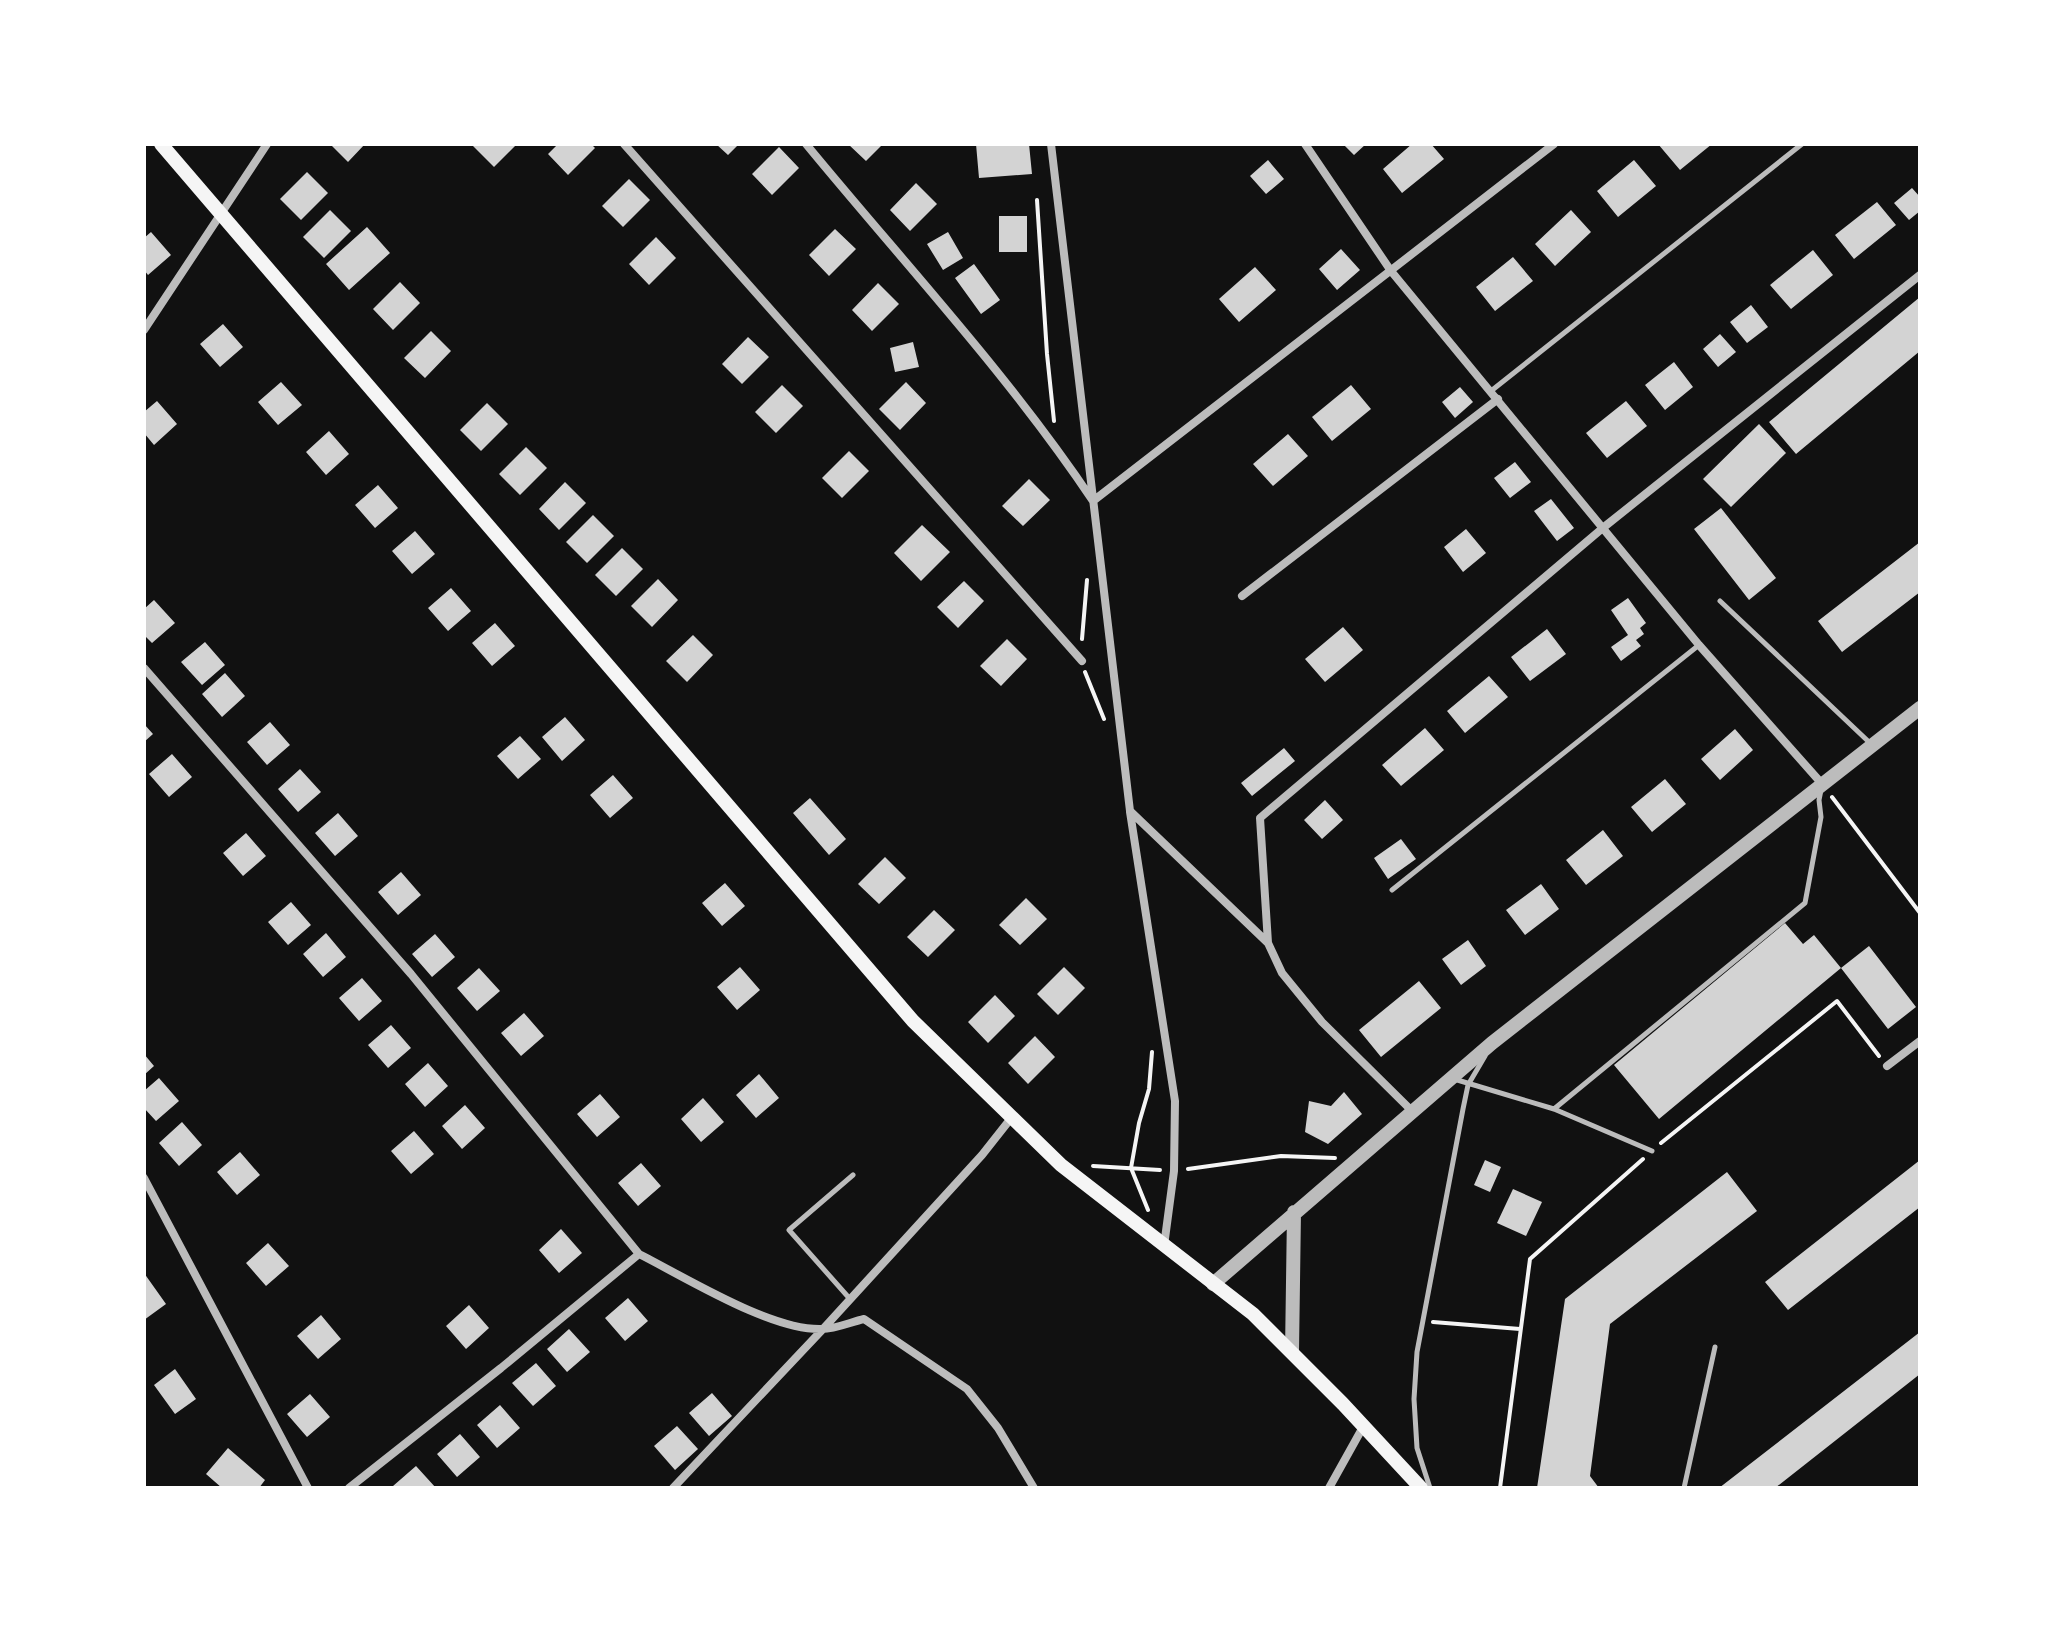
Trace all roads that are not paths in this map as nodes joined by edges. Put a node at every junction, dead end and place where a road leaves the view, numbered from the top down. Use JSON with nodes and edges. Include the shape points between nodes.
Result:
{"nodes":[{"id":1,"x":161,"y":144,"type":"edge"},
{"id":2,"x":267,"y":144,"type":"edge"},
{"id":3,"x":624,"y":144,"type":"edge"},
{"id":4,"x":806,"y":144,"type":"edge"},
{"id":5,"x":1051,"y":144,"type":"edge"},
{"id":6,"x":1305,"y":144,"type":"edge"},
{"id":7,"x":1554,"y":144,"type":"edge"},
{"id":8,"x":1802,"y":144,"type":"edge"},
{"id":9,"x":220,"y":216,"type":"junction"},
{"id":10,"x":1391,"y":271,"type":"junction"},
{"id":11,"x":1920,"y":275,"type":"edge"},
{"id":12,"x":144,"y":330,"type":"edge"},
{"id":13,"x":1495,"y":395,"type":"junction"},
{"id":14,"x":1093,"y":501,"type":"junction"},
{"id":15,"x":1604,"y":527,"type":"junction"},
{"id":16,"x":1242,"y":596,"type":"dead end"},
{"id":17,"x":1720,"y":601,"type":"dead end"},
{"id":18,"x":1699,"y":645,"type":"junction"},
{"id":19,"x":1082,"y":661,"type":"road end"},
{"id":20,"x":144,"y":668,"type":"edge"},
{"id":21,"x":1920,"y":708,"type":"edge"},
{"id":22,"x":1873,"y":747,"type":"junction"},
{"id":23,"x":1823,"y":785,"type":"junction"},
{"id":24,"x":1130,"y":811,"type":"junction"},
{"id":25,"x":1392,"y":890,"type":"dead end"},
{"id":26,"x":1268,"y":943,"type":"junction"},
{"id":27,"x":1920,"y":1041,"type":"edge"},
{"id":28,"x":1492,"y":1043,"type":"junction"},
{"id":29,"x":1887,"y":1066,"type":"road end"},
{"id":30,"x":1452,"y":1079,"type":"junction"},
{"id":31,"x":1468,"y":1085,"type":"junction"},
{"id":32,"x":1554,"y":1109,"type":"junction"},
{"id":33,"x":1412,"y":1111,"type":"junction"},
{"id":34,"x":1012,"y":1117,"type":"junction"},
{"id":35,"x":1652,"y":1151,"type":"road end"},
{"id":36,"x":853,"y":1175,"type":"dead end"},
{"id":37,"x":144,"y":1178,"type":"edge"},
{"id":38,"x":1294,"y":1212,"type":"junction"},
{"id":39,"x":1164,"y":1247,"type":"junction"},
{"id":40,"x":639,"y":1254,"type":"junction"},
{"id":41,"x":1213,"y":1284,"type":"junction"},
{"id":42,"x":850,"y":1299,"type":"junction"},
{"id":43,"x":823,"y":1329,"type":"junction"},
{"id":44,"x":1715,"y":1347,"type":"dead end"},
{"id":45,"x":1292,"y":1352,"type":"junction"},
{"id":46,"x":1363,"y":1427,"type":"junction"},
{"id":47,"x":308,"y":1488,"type":"edge"},
{"id":48,"x":349,"y":1488,"type":"edge"},
{"id":49,"x":673,"y":1488,"type":"edge"},
{"id":50,"x":1034,"y":1488,"type":"edge"},
{"id":51,"x":1329,"y":1488,"type":"edge"},
{"id":52,"x":1421,"y":1488,"type":"edge"},
{"id":53,"x":1430,"y":1488,"type":"edge"},
{"id":54,"x":1684,"y":1488,"type":"edge"}],
"edges":[{"from":1,"to":9,"type":"main road"},
{"from":2,"to":9,"type":"street"},
{"from":3,"to":19,"type":"street"},
{"from":4,"to":14,"type":"street","via":[[950,313]]},
{"from":5,"to":14,"type":"street"},
{"from":6,"to":10,"type":"street"},
{"from":7,"to":10,"type":"street"},
{"from":8,"to":13,"type":"lane"},
{"from":9,"to":12,"type":"street"},
{"from":9,"to":34,"type":"main road","via":[[913,1021]]},
{"from":10,"to":13,"type":"street"},
{"from":10,"to":14,"type":"street"},
{"from":11,"to":15,"type":"street"},
{"from":13,"to":15,"type":"street"},
{"from":13,"to":16,"type":"street"},
{"from":14,"to":24,"type":"street"},
{"from":15,"to":18,"type":"street"},
{"from":15,"to":26,"type":"street","via":[[1260,818]]},
{"from":17,"to":22,"type":"lane"},
{"from":18,"to":23,"type":"street"},
{"from":18,"to":25,"type":"lane"},
{"from":20,"to":40,"type":"street","via":[[411,974]]},
{"from":21,"to":22,"type":"street"},
{"from":22,"to":23,"type":"street"},
{"from":23,"to":28,"type":"street"},
{"from":23,"to":32,"type":"lane","via":[[1805,903]]},
{"from":24,"to":26,"type":"street"},
{"from":24,"to":39,"type":"street","via":[[1175,1101],[1174,1171]]},
{"from":26,"to":33,"type":"street","via":[[1282,973],[1322,1022]]},
{"from":27,"to":29,"type":"street"},
{"from":28,"to":30,"type":"street"},
{"from":28,"to":31,"type":"lane"},
{"from":30,"to":31,"type":"lane"},
{"from":30,"to":33,"type":"street"},
{"from":31,"to":32,"type":"lane"},
{"from":31,"to":53,"type":"lane","via":[[1423,1321],[1414,1399],[1417,1448]]},
{"from":32,"to":35,"type":"lane"},
{"from":33,"to":38,"type":"street"},
{"from":34,"to":39,"type":"main road","via":[[1061,1165]]},
{"from":34,"to":42,"type":"street"},
{"from":36,"to":42,"type":"lane","via":[[789,1230]]},
{"from":37,"to":47,"type":"street"},
{"from":38,"to":41,"type":"street"},
{"from":38,"to":45,"type":"street"},
{"from":39,"to":41,"type":"main road"},
{"from":40,"to":43,"type":"street","via":[[762,1317]]},
{"from":40,"to":48,"type":"street"},
{"from":41,"to":45,"type":"main road"},
{"from":42,"to":43,"type":"street"},
{"from":43,"to":49,"type":"street"},
{"from":43,"to":50,"type":"street","via":[[864,1319],[967,1389]]},
{"from":44,"to":54,"type":"lane"},
{"from":45,"to":46,"type":"main road"},
{"from":46,"to":51,"type":"street"},
{"from":46,"to":52,"type":"main road"}]}
